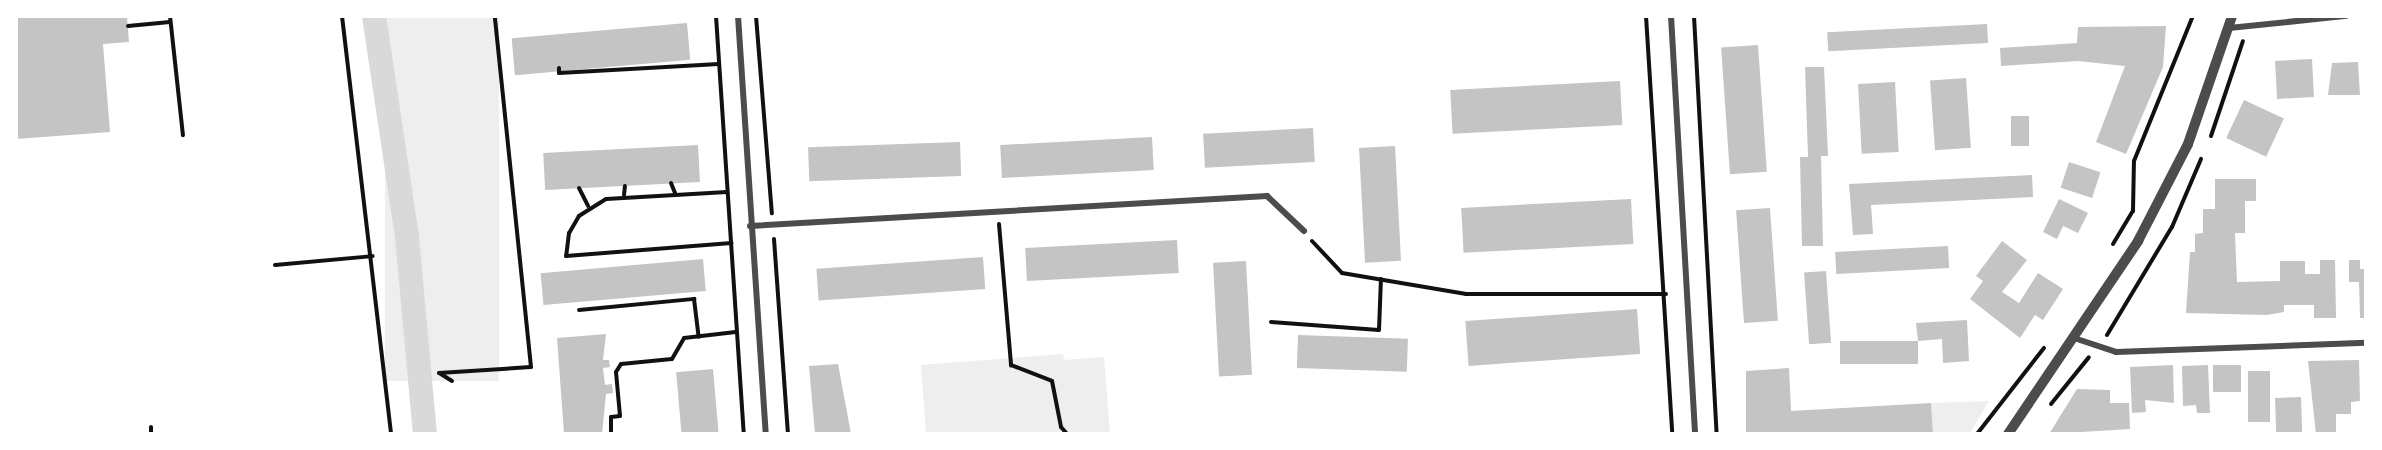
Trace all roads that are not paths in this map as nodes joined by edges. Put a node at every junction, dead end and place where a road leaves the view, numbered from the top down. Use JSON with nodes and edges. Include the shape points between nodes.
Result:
{"nodes":[{"id":1,"x":738,"y":16,"type":"edge"},
{"id":2,"x":1671,"y":16,"type":"edge"},
{"id":3,"x":2232,"y":16,"type":"edge"},
{"id":4,"x":2346,"y":16,"type":"edge"},
{"id":5,"x":2229,"y":28,"type":"junction"},
{"id":6,"x":750,"y":226,"type":"junction"},
{"id":7,"x":1304,"y":231,"type":"road end"},
{"id":8,"x":2077,"y":339,"type":"junction"},
{"id":9,"x":2366,"y":344,"type":"edge"},
{"id":10,"x":766,"y":434,"type":"edge"},
{"id":11,"x":1695,"y":434,"type":"edge"},
{"id":12,"x":2008,"y":434,"type":"edge"}],
"edges":[{"from":1,"to":6,"type":"street"},
{"from":2,"to":11,"type":"street"},
{"from":3,"to":5,"type":"street"},
{"from":4,"to":5,"type":"street","via":[[2246,30]]},
{"from":5,"to":8,"type":"street","via":[[2188,144],[2138,241]]},
{"from":6,"to":7,"type":"street","via":[[1268,196]]},
{"from":6,"to":10,"type":"street"},
{"from":8,"to":9,"type":"street","via":[[2116,352]]},
{"from":8,"to":12,"type":"street"}]}
